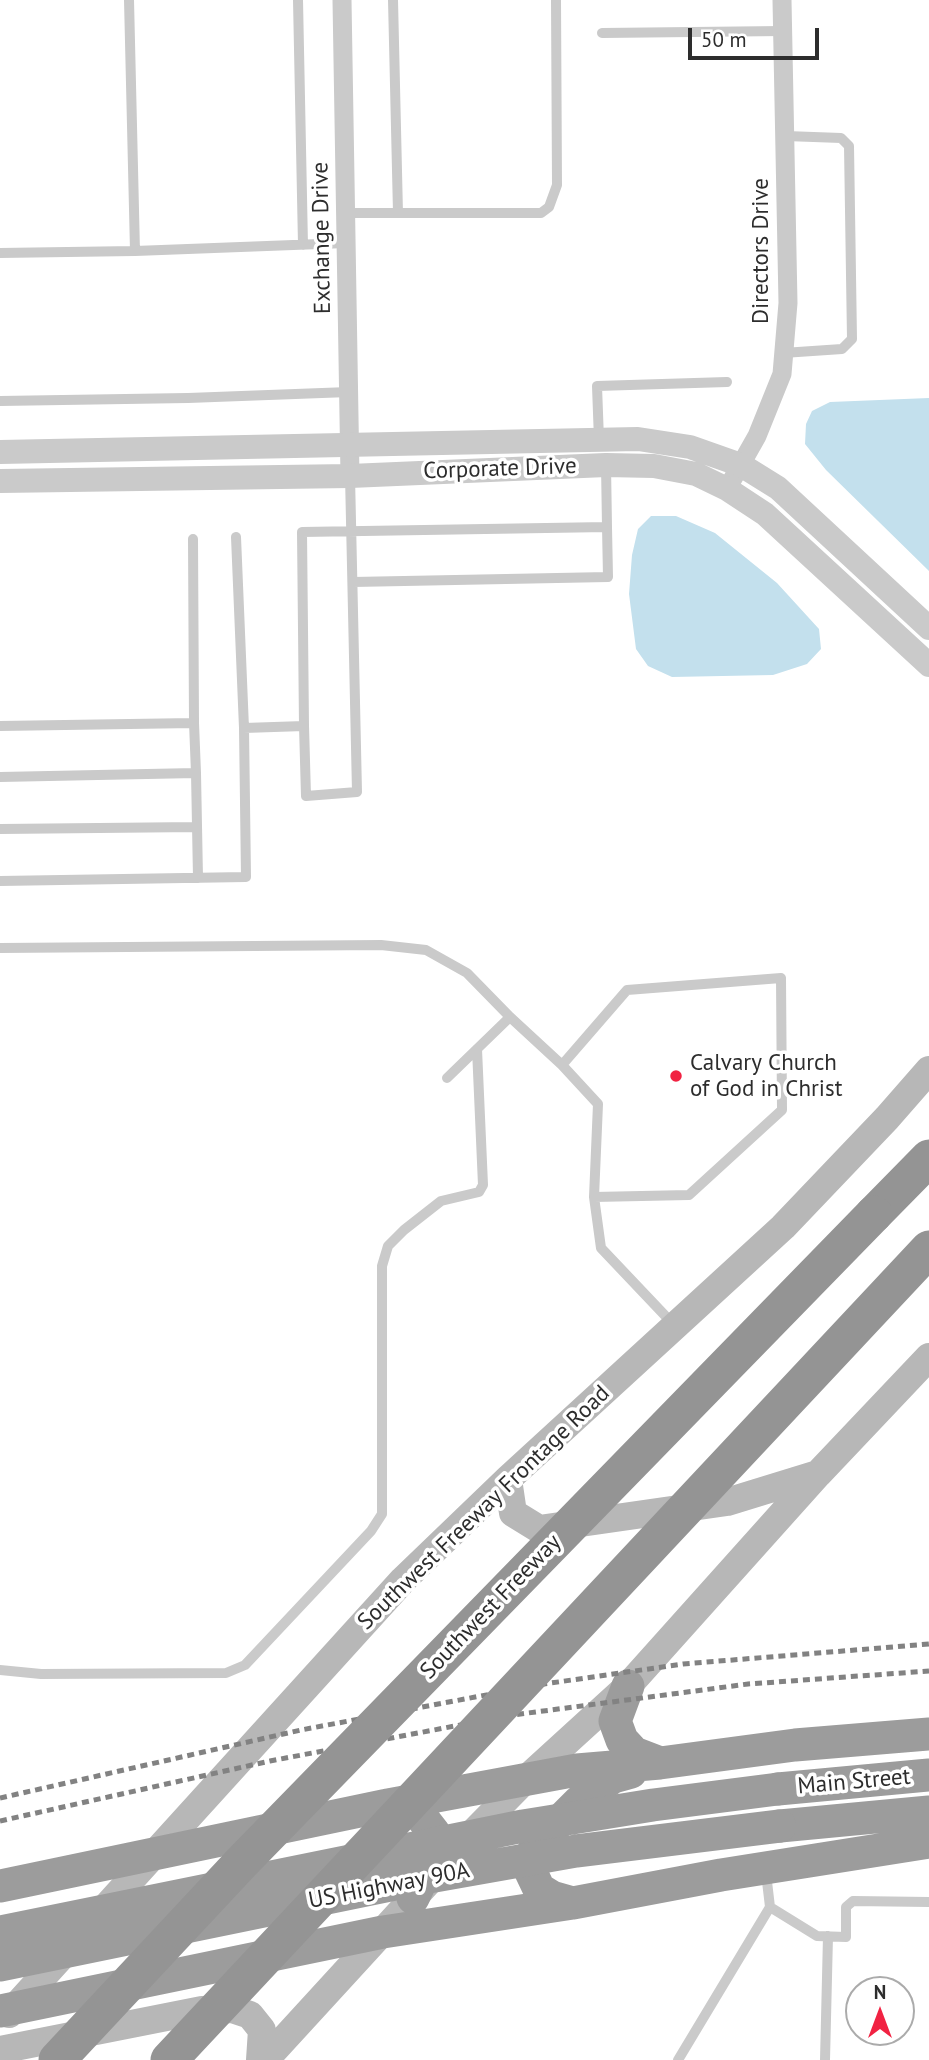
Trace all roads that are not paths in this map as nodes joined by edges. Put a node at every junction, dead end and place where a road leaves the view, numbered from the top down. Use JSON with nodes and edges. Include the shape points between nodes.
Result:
{"nodes":[{"id":1,"x":129,"y":0,"type":"edge"},
{"id":2,"x":298,"y":0,"type":"edge"},
{"id":3,"x":342,"y":0,"type":"edge"},
{"id":4,"x":393,"y":0,"type":"edge"},
{"id":5,"x":556,"y":0,"type":"edge"},
{"id":6,"x":782,"y":0,"type":"edge"},
{"id":7,"x":783,"y":31,"type":"junction"},
{"id":8,"x":603,"y":33,"type":"dead end"},
{"id":9,"x":786,"y":136,"type":"junction"},
{"id":10,"x":346,"y":213,"type":"junction"},
{"id":11,"x":398,"y":213,"type":"junction"},
{"id":12,"x":346,"y":243,"type":"junction"},
{"id":13,"x":303,"y":245,"type":"junction"},
{"id":14,"x":135,"y":251,"type":"junction"},
{"id":15,"x":0,"y":253,"type":"edge"},
{"id":16,"x":783,"y":353,"type":"junction"},
{"id":17,"x":727,"y":382,"type":"dead end"},
{"id":18,"x":349,"y":392,"type":"junction"},
{"id":19,"x":0,"y":401,"type":"edge"},
{"id":20,"x":599,"y":440,"type":"junction"},
{"id":21,"x":350,"y":447,"type":"junction"},
{"id":22,"x":0,"y":452,"type":"edge"},
{"id":23,"x":741,"y":464,"type":"junction"},
{"id":24,"x":606,"y":465,"type":"junction"},
{"id":25,"x":350,"y":475,"type":"junction"},
{"id":26,"x":0,"y":481,"type":"edge"},
{"id":27,"x":727,"y":489,"type":"junction"},
{"id":28,"x":607,"y":527,"type":"junction"},
{"id":29,"x":351,"y":532,"type":"junction"},
{"id":30,"x":236,"y":537,"type":"dead end"},
{"id":31,"x":193,"y":539,"type":"dead end"},
{"id":32,"x":353,"y":582,"type":"junction"},
{"id":33,"x":929,"y":628,"type":"edge"},
{"id":34,"x":929,"y":665,"type":"edge"},
{"id":35,"x":194,"y":723,"type":"junction"},
{"id":36,"x":0,"y":726,"type":"edge"},
{"id":37,"x":304,"y":726,"type":"junction"},
{"id":38,"x":244,"y":728,"type":"junction"},
{"id":39,"x":196,"y":773,"type":"junction"},
{"id":40,"x":0,"y":777,"type":"edge"},
{"id":41,"x":197,"y":827,"type":"junction"},
{"id":42,"x":0,"y":829,"type":"edge"},
{"id":43,"x":198,"y":878,"type":"junction"},
{"id":44,"x":0,"y":881,"type":"edge"},
{"id":45,"x":0,"y":948,"type":"edge"},
{"id":46,"x":510,"y":1017,"type":"junction"},
{"id":47,"x":477,"y":1049,"type":"junction"},
{"id":48,"x":562,"y":1065,"type":"junction"},
{"id":49,"x":929,"y":1070,"type":"edge"},
{"id":50,"x":447,"y":1078,"type":"dead end"},
{"id":51,"x":929,"y":1158,"type":"edge"},
{"id":52,"x":594,"y":1197,"type":"junction"},
{"id":53,"x":929,"y":1249,"type":"edge"},
{"id":54,"x":675,"y":1327,"type":"junction"},
{"id":55,"x":929,"y":1357,"type":"edge"},
{"id":56,"x":818,"y":1474,"type":"junction"},
{"id":57,"x":508,"y":1479,"type":"junction"},
{"id":58,"x":0,"y":1670,"type":"edge"},
{"id":59,"x":628,"y":1686,"type":"junction"},
{"id":60,"x":929,"y":1734,"type":"edge"},
{"id":61,"x":660,"y":1763,"type":"junction"},
{"id":62,"x":929,"y":1775,"type":"edge"},
{"id":63,"x":526,"y":1779,"type":"junction"},
{"id":64,"x":778,"y":1789,"type":"joint"},
{"id":65,"x":388,"y":1805,"type":"junction"},
{"id":66,"x":929,"y":1812,"type":"edge"},
{"id":67,"x":780,"y":1826,"type":"joint"},
{"id":68,"x":929,"y":1842,"type":"edge"},
{"id":69,"x":150,"y":1856,"type":"junction"},
{"id":70,"x":765,"y":1868,"type":"junction"},
{"id":71,"x":0,"y":1886,"type":"edge"},
{"id":72,"x":413,"y":1898,"type":"junction"},
{"id":73,"x":113,"y":1900,"type":"junction"},
{"id":74,"x":929,"y":1902,"type":"edge"},
{"id":75,"x":573,"y":1903,"type":"junction"},
{"id":76,"x":770,"y":1907,"type":"junction"},
{"id":77,"x":383,"y":1931,"type":"junction"},
{"id":78,"x":0,"y":1932,"type":"edge"},
{"id":79,"x":828,"y":1937,"type":"junction"},
{"id":80,"x":0,"y":1965,"type":"edge"},
{"id":81,"x":157,"y":1978,"type":"junction"},
{"id":82,"x":5,"y":2014,"type":"edge"},
{"id":83,"x":0,"y":2050,"type":"edge"},
{"id":84,"x":57,"y":2060,"type":"edge"},
{"id":85,"x":169,"y":2060,"type":"edge"},
{"id":86,"x":260,"y":2060,"type":"edge"},
{"id":87,"x":265,"y":2060,"type":"edge"},
{"id":88,"x":678,"y":2060,"type":"edge"},
{"id":89,"x":825,"y":2060,"type":"edge"}],
"edges":[{"from":1,"to":14,"type":"lane"},
{"from":2,"to":13,"type":"lane"},
{"from":3,"to":10,"type":"street","name":"Exchange Drive"},
{"from":4,"to":11,"type":"lane"},
{"from":5,"to":11,"type":"lane","via":[[557,185],[549,207],[541,213]]},
{"from":6,"to":7,"type":"street","name":"Directors Drive"},
{"from":7,"to":8,"type":"lane"},
{"from":7,"to":9,"type":"street","name":"Directors Drive"},
{"from":9,"to":16,"type":"street","name":"Directors Drive","via":[[788,303]]},
{"from":9,"to":16,"type":"lane","via":[[841,138],[849,146],[852,339],[842,349]]},
{"from":10,"to":11,"type":"lane"},
{"from":10,"to":12,"type":"street","name":"Exchange Drive"},
{"from":12,"to":13,"type":"lane"},
{"from":12,"to":18,"type":"street","name":"Exchange Drive"},
{"from":13,"to":14,"type":"lane"},
{"from":14,"to":15,"type":"lane"},
{"from":16,"to":23,"type":"street","name":"Directors Drive","via":[[782,374]]},
{"from":17,"to":20,"type":"lane","via":[[597,386]]},
{"from":18,"to":19,"type":"lane"},
{"from":18,"to":21,"type":"street","name":"Exchange Drive"},
{"from":20,"to":21,"type":"street","name":"Corporate Drive"},
{"from":20,"to":23,"type":"street","name":"Corporate Drive","via":[[638,439],[690,447]]},
{"from":21,"to":22,"type":"street","name":"Corporate Drive"},
{"from":21,"to":25,"type":"street","name":"Exchange Drive"},
{"from":23,"to":27,"type":"street","name":"Directors Drive"},
{"from":23,"to":33,"type":"street","name":"Corporate Drive","via":[[778,488]]},
{"from":24,"to":25,"type":"street","name":"Corporate Drive"},
{"from":24,"to":27,"type":"street","name":"Corporate Drive","via":[[654,466],[696,474]]},
{"from":24,"to":28,"type":"lane"},
{"from":25,"to":26,"type":"street","name":"Corporate Drive"},
{"from":25,"to":29,"type":"lane"},
{"from":27,"to":34,"type":"street","name":"Corporate Drive","via":[[765,513]]},
{"from":28,"to":29,"type":"lane"},
{"from":28,"to":32,"type":"lane","via":[[608,577]]},
{"from":29,"to":32,"type":"lane"},
{"from":29,"to":37,"type":"lane","via":[[302,532]]},
{"from":30,"to":38,"type":"lane"},
{"from":31,"to":35,"type":"lane"},
{"from":32,"to":37,"type":"lane","via":[[357,792],[306,796]]},
{"from":35,"to":36,"type":"lane"},
{"from":35,"to":39,"type":"lane"},
{"from":37,"to":38,"type":"lane"},
{"from":38,"to":43,"type":"lane","via":[[246,877]]},
{"from":39,"to":40,"type":"lane"},
{"from":39,"to":41,"type":"lane"},
{"from":41,"to":42,"type":"lane"},
{"from":41,"to":43,"type":"lane"},
{"from":43,"to":44,"type":"lane"},
{"from":45,"to":46,"type":"lane","via":[[381,945],[426,950],[467,973]]},
{"from":46,"to":47,"type":"lane"},
{"from":46,"to":48,"type":"lane"},
{"from":47,"to":50,"type":"lane"},
{"from":47,"to":58,"type":"lane","via":[[483,1185],[479,1192],[441,1201],[404,1230],[388,1246],[383,1266],[382,1514],[371,1531],[245,1665],[226,1673]]},
{"from":48,"to":52,"type":"lane","via":[[598,1104]]},
{"from":48,"to":52,"type":"lane","via":[[626,990],[781,978],[782,1110],[689,1195]]},
{"from":49,"to":54,"type":"main road","name":"Southwest Freeway Frontage Road","via":[[783,1227]]},
{"from":51,"to":84,"type":"highway","name":"Southwest Freeway","bridge":true,"via":[[250,1853]]},
{"from":52,"to":54,"type":"lane","via":[[601,1248]]},
{"from":53,"to":85,"type":"highway","bridge":true},
{"from":54,"to":57,"type":"main road","name":"Southwest Freeway Frontage Road"},
{"from":55,"to":56,"type":"main road"},
{"from":56,"to":57,"type":"main road","via":[[727,1502],[539,1529],[513,1513]]},
{"from":56,"to":59,"type":"main road"},
{"from":57,"to":69,"type":"main road","name":"Southwest Freeway Frontage Road","via":[[403,1580]]},
{"from":59,"to":61,"type":"highway","via":[[615,1721],[622,1740],[634,1753]]},
{"from":59,"to":63,"type":"main road"},
{"from":60,"to":61,"type":"highway"},
{"from":61,"to":63,"type":"highway"},
{"from":61,"to":75,"type":"highway","via":[[613,1777],[579,1802],[535,1846],[530,1870],[539,1889]]},
{"from":62,"to":64,"type":"highway","name":"Main Street"},
{"from":63,"to":65,"type":"highway"},
{"from":63,"to":72,"type":"main road"},
{"from":64,"to":78,"type":"highway","name":"US Highway 90A","bridge":true,"via":[[523,1826]]},
{"from":65,"to":69,"type":"highway"},
{"from":65,"to":72,"type":"highway","via":[[420,1815],[434,1833],[431,1860]]},
{"from":66,"to":67,"type":"highway","name":"Main Street"},
{"from":67,"to":80,"type":"highway","name":"US Highway 90A","bridge":true,"via":[[576,1852],[429,1877]]},
{"from":68,"to":70,"type":"highway"},
{"from":69,"to":71,"type":"highway"},
{"from":69,"to":73,"type":"main road","name":"Southwest Freeway Frontage Road"},
{"from":70,"to":75,"type":"highway"},
{"from":70,"to":76,"type":"lane"},
{"from":72,"to":77,"type":"main road"},
{"from":73,"to":81,"type":"highway","via":[[115,1933],[128,1959]]},
{"from":73,"to":82,"type":"main road","name":"Southwest Freeway Frontage Road"},
{"from":74,"to":79,"type":"lane","via":[[853,1901],[846,1907],[846,1937]]},
{"from":75,"to":77,"type":"highway"},
{"from":76,"to":79,"type":"lane","via":[[817,1936]]},
{"from":76,"to":88,"type":"lane"},
{"from":77,"to":81,"type":"highway"},
{"from":77,"to":87,"type":"main road"},
{"from":79,"to":89,"type":"lane"},
{"from":81,"to":82,"type":"highway"},
{"from":83,"to":86,"type":"main road","via":[[202,2010],[232,2009],[250,2015],[262,2031]]}]}
